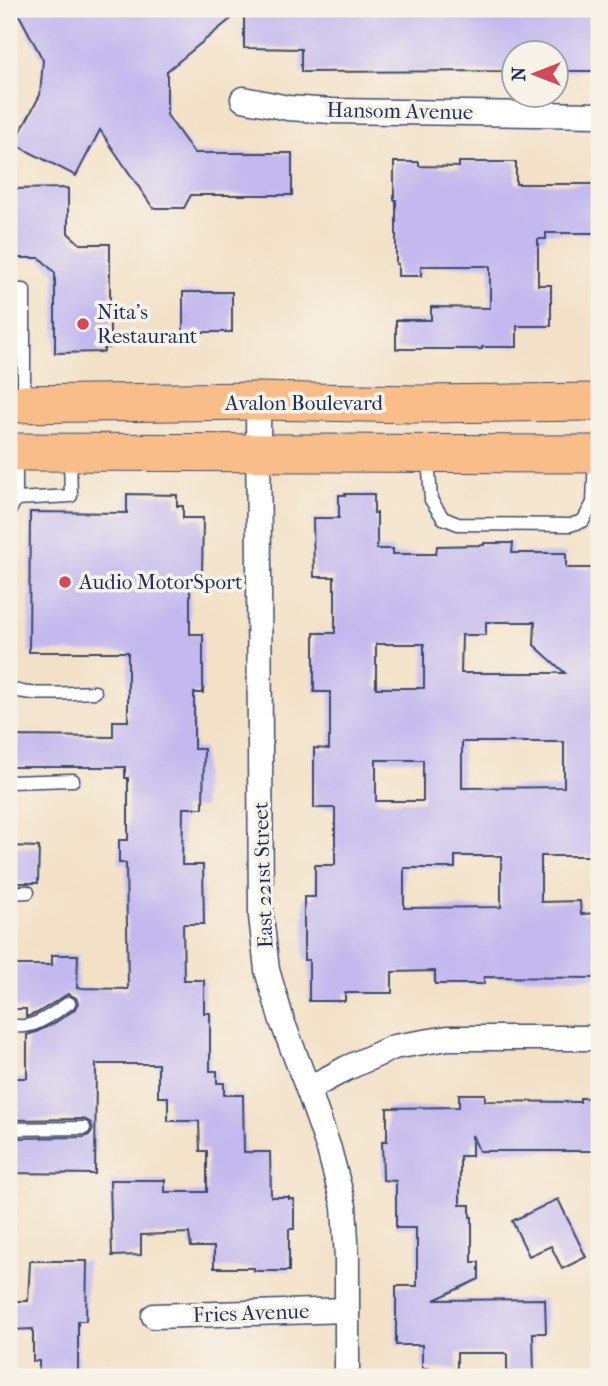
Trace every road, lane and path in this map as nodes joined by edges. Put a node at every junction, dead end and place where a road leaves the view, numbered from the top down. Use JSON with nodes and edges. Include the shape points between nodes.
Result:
{"nodes":[{"id":1,"x":243,"y":99,"type":"dead end"},
{"id":2,"x":599,"y":115,"type":"edge"},
{"id":3,"x":9,"y":290,"type":"edge"},
{"id":4,"x":258,"y":401,"type":"junction"},
{"id":5,"x":599,"y":402,"type":"edge"},
{"id":6,"x":16,"y":404,"type":"edge"},
{"id":7,"x":12,"y":453,"type":"edge"},
{"id":8,"x":70,"y":453,"type":"junction"},
{"id":9,"x":258,"y":454,"type":"junction"},
{"id":10,"x":428,"y":454,"type":"junction"},
{"id":11,"x":597,"y":454,"type":"edge"},
{"id":12,"x":16,"y":499,"type":"junction"},
{"id":13,"x":9,"y":512,"type":"edge"},
{"id":14,"x":9,"y":687,"type":"edge"},
{"id":15,"x":95,"y":692,"type":"dead end"},
{"id":16,"x":73,"y":780,"type":"dead end"},
{"id":17,"x":9,"y":782,"type":"edge"},
{"id":18,"x":28,"y":892,"type":"dead end"},
{"id":19,"x":9,"y":893,"type":"edge"},
{"id":20,"x":69,"y":1003,"type":"dead end"},
{"id":21,"x":9,"y":1024,"type":"edge"},
{"id":22,"x":599,"y":1038,"type":"edge"},
{"id":23,"x":308,"y":1089,"type":"junction"},
{"id":24,"x":84,"y":1128,"type":"dead end"},
{"id":25,"x":9,"y":1129,"type":"edge"},
{"id":26,"x":347,"y":1310,"type":"junction"},
{"id":27,"x":154,"y":1316,"type":"dead end"},
{"id":28,"x":347,"y":1377,"type":"edge"}],
"edges":[{"from":1,"to":2,"type":"street","name":"Hansom Avenue","via":[[332,111]]},
{"from":3,"to":6,"type":"lane","via":[[24,290]]},
{"from":4,"to":5,"type":"main road","name":"Avalon Boulevard"},
{"from":4,"to":6,"type":"main road","name":"Avalon Boulevard"},
{"from":4,"to":9,"type":"street","name":"East 221st Street"},
{"from":7,"to":8,"type":"main road"},
{"from":7,"to":12,"type":"lane"},
{"from":8,"to":9,"type":"main road"},
{"from":8,"to":12,"type":"lane","via":[[71,496]]},
{"from":9,"to":10,"type":"main road"},
{"from":9,"to":23,"type":"street","name":"East 221st Street","via":[[261,916],[267,970]]},
{"from":10,"to":11,"type":"main road"},
{"from":10,"to":11,"type":"lane","via":[[431,500],[443,518],[458,524],[570,526],[583,521],[593,503]]},
{"from":12,"to":13,"type":"lane"},
{"from":14,"to":15,"type":"lane","via":[[32,693]]},
{"from":16,"to":17,"type":"lane"},
{"from":18,"to":19,"type":"lane"},
{"from":20,"to":21,"type":"lane","via":[[30,1025]]},
{"from":22,"to":23,"type":"street","via":[[448,1038],[394,1048]]},
{"from":23,"to":26,"type":"street","name":"East 221st Street","via":[[344,1206]]},
{"from":24,"to":25,"type":"lane"},
{"from":26,"to":27,"type":"street","name":"Fries Avenue"},
{"from":26,"to":28,"type":"street","name":"East 221st Street"}]}
